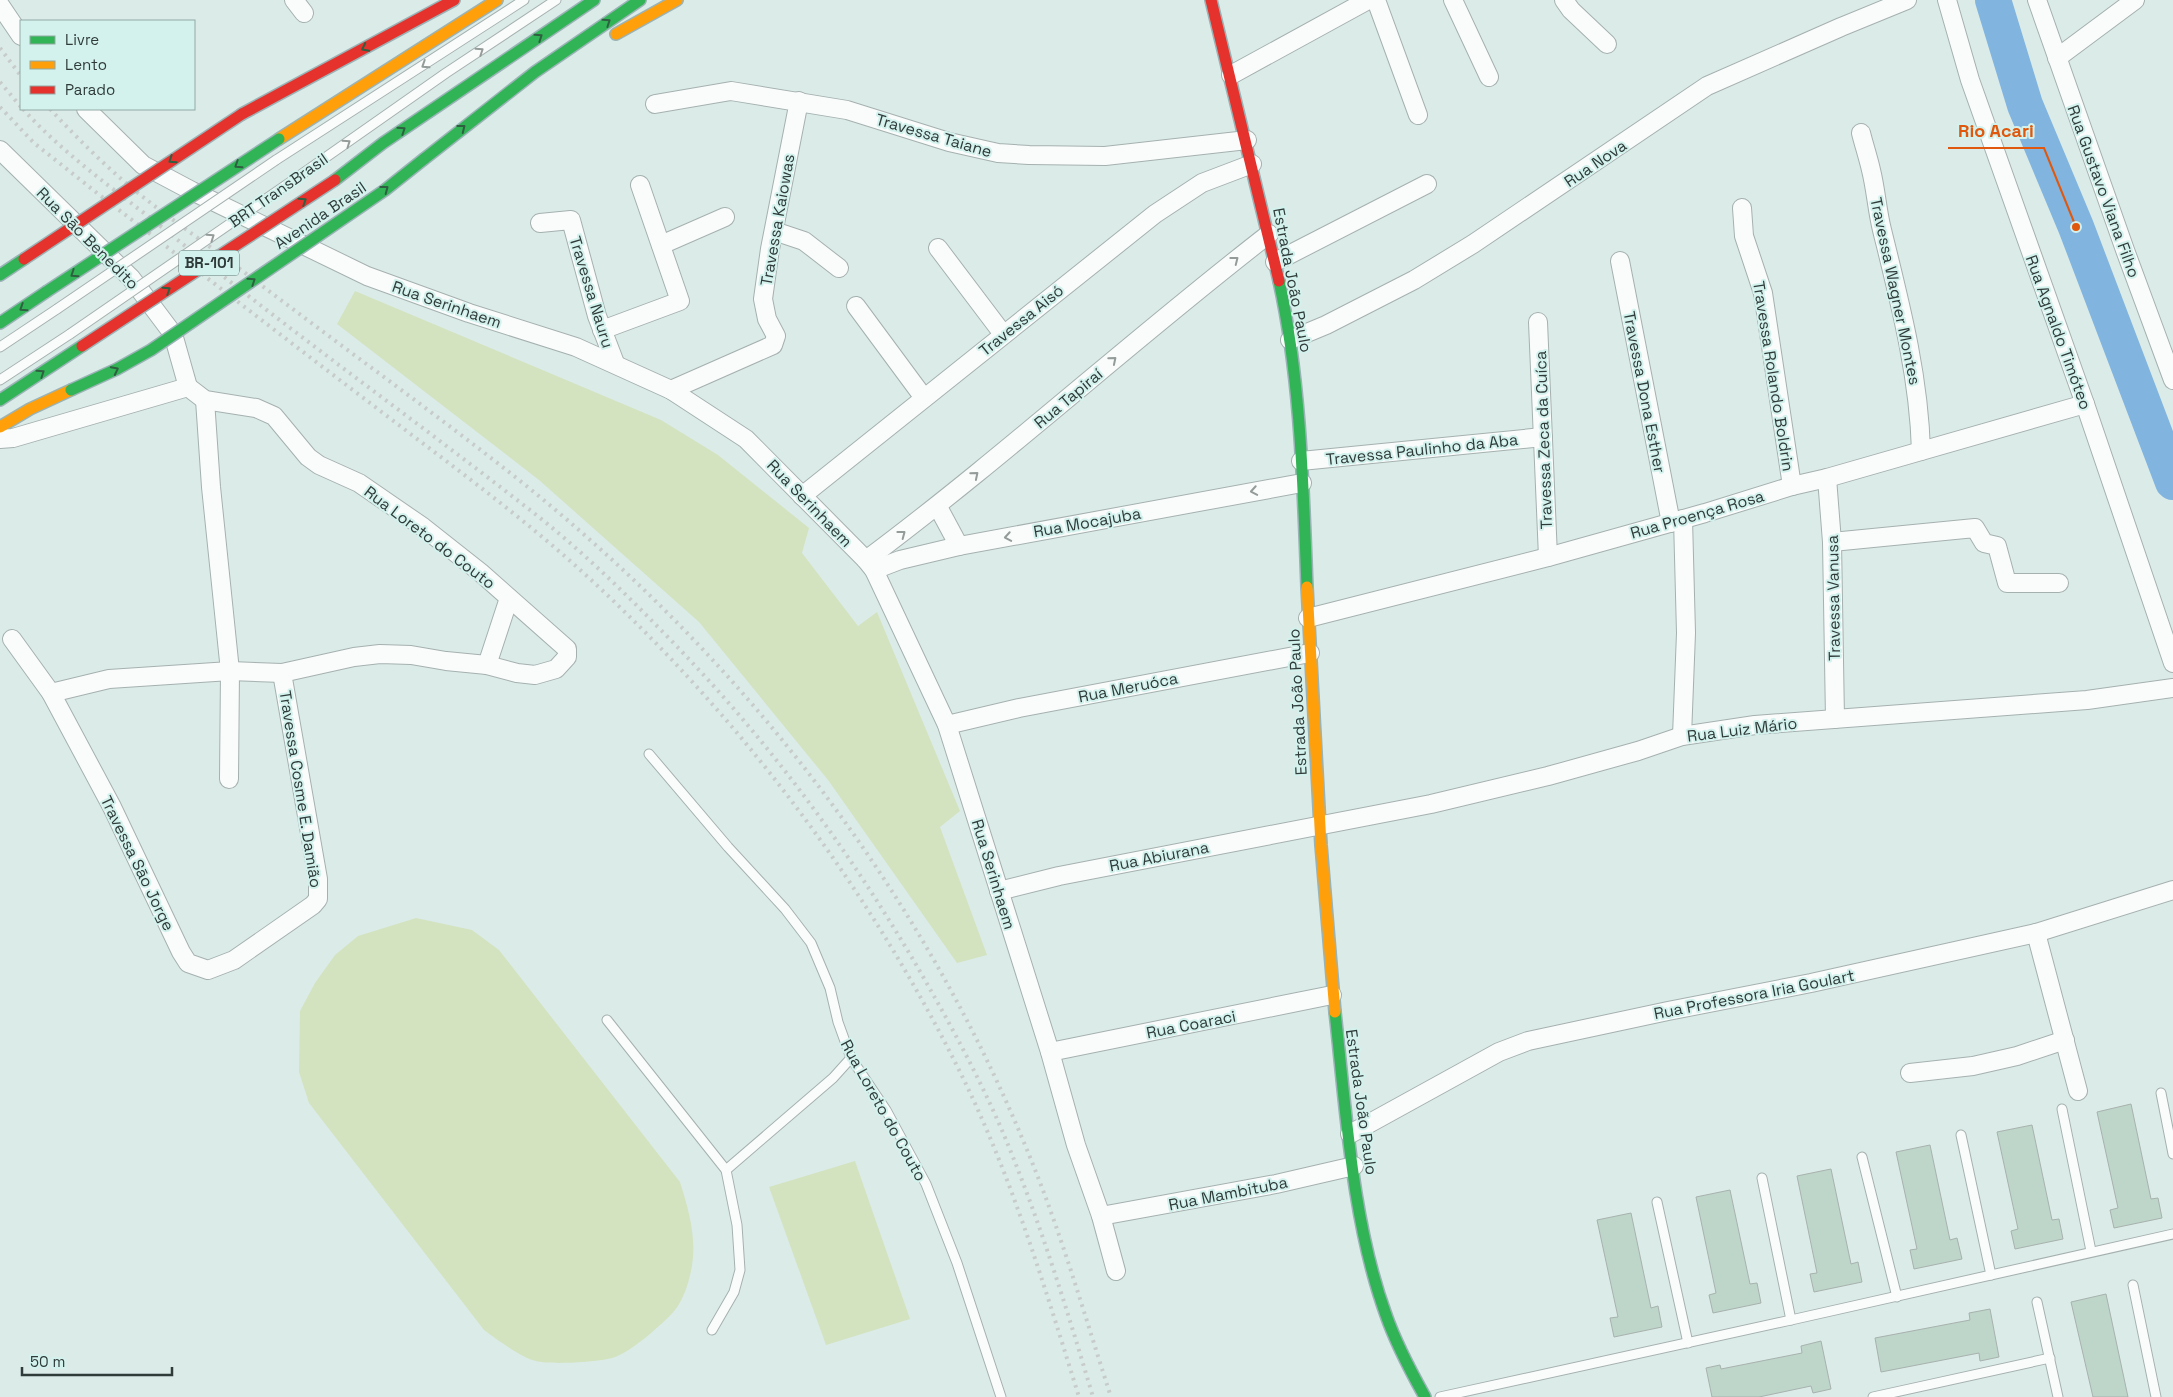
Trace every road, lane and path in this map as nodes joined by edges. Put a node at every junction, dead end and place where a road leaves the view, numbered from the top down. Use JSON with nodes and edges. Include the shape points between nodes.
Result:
{"nodes":[{"id":1,"x":454,"y":0,"type":"edge"},
{"id":2,"x":497,"y":0,"type":"edge"},
{"id":3,"x":524,"y":0,"type":"edge"},
{"id":4,"x":556,"y":0,"type":"edge"},
{"id":5,"x":594,"y":0,"type":"edge"},
{"id":6,"x":640,"y":0,"type":"edge"},
{"id":7,"x":677,"y":0,"type":"edge"},
{"id":8,"x":1211,"y":0,"type":"edge"},
{"id":9,"x":1368,"y":0,"type":"edge"},
{"id":10,"x":1376,"y":0,"type":"edge"},
{"id":11,"x":1453,"y":0,"type":"edge"},
{"id":12,"x":1564,"y":0,"type":"edge"},
{"id":13,"x":1907,"y":0,"type":"edge"},
{"id":14,"x":1946,"y":0,"type":"edge"},
{"id":15,"x":2037,"y":0,"type":"edge"},
{"id":16,"x":2135,"y":0,"type":"edge"},
{"id":17,"x":0,"y":5,"type":"edge"},
{"id":18,"x":20,"y":35,"type":"edge"},
{"id":19,"x":1607,"y":44,"type":"dead end"},
{"id":20,"x":556,"y":57,"type":"junction"},
{"id":21,"x":2057,"y":58,"type":"junction"},
{"id":22,"x":1232,"y":75,"type":"junction"},
{"id":23,"x":1489,"y":77,"type":"dead end"},
{"id":24,"x":799,"y":101,"type":"junction"},
{"id":25,"x":655,"y":104,"type":"dead end"},
{"id":26,"x":87,"y":110,"type":"edge"},
{"id":27,"x":1418,"y":115,"type":"dead end"},
{"id":28,"x":1860,"y":133,"type":"dead end"},
{"id":29,"x":1247,"y":140,"type":"junction"},
{"id":30,"x":0,"y":150,"type":"edge"},
{"id":31,"x":1252,"y":164,"type":"junction"},
{"id":32,"x":1427,"y":184,"type":"dead end"},
{"id":33,"x":640,"y":185,"type":"dead end"},
{"id":34,"x":1742,"y":208,"type":"dead end"},
{"id":35,"x":725,"y":218,"type":"dead end"},
{"id":36,"x":540,"y":223,"type":"dead end"},
{"id":37,"x":774,"y":231,"type":"junction"},
{"id":38,"x":1269,"y":234,"type":"junction"},
{"id":39,"x":661,"y":245,"type":"junction"},
{"id":40,"x":938,"y":248,"type":"dead end"},
{"id":41,"x":1620,"y":261,"type":"dead end"},
{"id":42,"x":1275,"y":262,"type":"junction"},
{"id":43,"x":840,"y":268,"type":"dead end"},
{"id":44,"x":0,"y":276,"type":"edge"},
{"id":45,"x":856,"y":306,"type":"dead end"},
{"id":46,"x":1538,"y":322,"type":"dead end"},
{"id":47,"x":0,"y":323,"type":"edge"},
{"id":48,"x":602,"y":330,"type":"junction"},
{"id":49,"x":1003,"y":334,"type":"junction"},
{"id":50,"x":1290,"y":340,"type":"junction"},
{"id":51,"x":0,"y":347,"type":"edge"},
{"id":52,"x":2170,"y":362,"type":"edge"},
{"id":53,"x":615,"y":363,"type":"junction"},
{"id":54,"x":0,"y":380,"type":"edge"},
{"id":55,"x":2173,"y":380,"type":"edge"},
{"id":56,"x":188,"y":387,"type":"junction"},
{"id":57,"x":671,"y":390,"type":"junction"},
{"id":58,"x":924,"y":398,"type":"junction"},
{"id":59,"x":0,"y":400,"type":"edge"},
{"id":60,"x":205,"y":400,"type":"junction"},
{"id":61,"x":2085,"y":404,"type":"junction"},
{"id":62,"x":0,"y":427,"type":"edge"},
{"id":63,"x":1543,"y":437,"type":"junction"},
{"id":64,"x":0,"y":439,"type":"edge"},
{"id":65,"x":1921,"y":451,"type":"junction"},
{"id":66,"x":1301,"y":461,"type":"junction"},
{"id":67,"x":1827,"y":478,"type":"junction"},
{"id":68,"x":1302,"y":482,"type":"junction"},
{"id":69,"x":1792,"y":486,"type":"junction"},
{"id":70,"x":802,"y":496,"type":"junction"},
{"id":71,"x":938,"y":506,"type":"junction"},
{"id":72,"x":1677,"y":521,"type":"junction"},
{"id":73,"x":1832,"y":542,"type":"junction"},
{"id":74,"x":959,"y":546,"type":"junction"},
{"id":75,"x":1548,"y":558,"type":"junction"},
{"id":76,"x":870,"y":565,"type":"junction"},
{"id":77,"x":2059,"y":583,"type":"dead end"},
{"id":78,"x":509,"y":598,"type":"junction"},
{"id":79,"x":1308,"y":618,"type":"junction"},
{"id":80,"x":12,"y":639,"type":"dead end"},
{"id":81,"x":1310,"y":653,"type":"junction"},
{"id":82,"x":2173,"y":663,"type":"edge"},
{"id":83,"x":487,"y":665,"type":"junction"},
{"id":84,"x":230,"y":671,"type":"junction"},
{"id":85,"x":282,"y":673,"type":"junction"},
{"id":86,"x":2173,"y":688,"type":"edge"},
{"id":87,"x":51,"y":693,"type":"junction"},
{"id":88,"x":1835,"y":719,"type":"junction"},
{"id":89,"x":948,"y":725,"type":"junction"},
{"id":90,"x":1682,"y":736,"type":"junction"},
{"id":91,"x":649,"y":754,"type":"dead end"},
{"id":92,"x":230,"y":779,"type":"dead end"},
{"id":93,"x":1320,"y":825,"type":"junction"},
{"id":94,"x":2173,"y":890,"type":"edge"},
{"id":95,"x":999,"y":891,"type":"junction"},
{"id":96,"x":313,"y":905,"type":"joint"},
{"id":97,"x":2036,"y":933,"type":"junction"},
{"id":98,"x":1332,"y":995,"type":"junction"},
{"id":99,"x":607,"y":1020,"type":"dead end"},
{"id":100,"x":2065,"y":1040,"type":"junction"},
{"id":101,"x":1050,"y":1052,"type":"junction"},
{"id":102,"x":852,"y":1058,"type":"junction"},
{"id":103,"x":1910,"y":1073,"type":"dead end"},
{"id":104,"x":2078,"y":1091,"type":"dead end"},
{"id":105,"x":2161,"y":1093,"type":"dead end"},
{"id":106,"x":2062,"y":1109,"type":"dead end"},
{"id":107,"x":1350,"y":1134,"type":"junction"},
{"id":108,"x":1962,"y":1135,"type":"dead end"},
{"id":109,"x":2173,"y":1154,"type":"edge"},
{"id":110,"x":1862,"y":1157,"type":"dead end"},
{"id":111,"x":1354,"y":1166,"type":"junction"},
{"id":112,"x":726,"y":1170,"type":"junction"},
{"id":113,"x":1762,"y":1178,"type":"dead end"},
{"id":114,"x":1658,"y":1202,"type":"dead end"},
{"id":115,"x":1101,"y":1216,"type":"junction"},
{"id":116,"x":2173,"y":1234,"type":"edge"},
{"id":117,"x":2091,"y":1251,"type":"junction"},
{"id":118,"x":1116,"y":1270,"type":"dead end"},
{"id":119,"x":1991,"y":1274,"type":"junction"},
{"id":120,"x":2133,"y":1285,"type":"dead end"},
{"id":121,"x":1897,"y":1297,"type":"junction"},
{"id":122,"x":2037,"y":1302,"type":"dead end"},
{"id":123,"x":1791,"y":1320,"type":"junction"},
{"id":124,"x":712,"y":1330,"type":"dead end"},
{"id":125,"x":1688,"y":1343,"type":"junction"},
{"id":126,"x":2050,"y":1358,"type":"junction"},
{"id":127,"x":1001,"y":1397,"type":"edge"},
{"id":128,"x":1425,"y":1397,"type":"edge"},
{"id":129,"x":1440,"y":1397,"type":"edge"},
{"id":130,"x":1873,"y":1397,"type":"edge"},
{"id":131,"x":2058,"y":1397,"type":"edge"},
{"id":132,"x":2156,"y":1397,"type":"edge"}],
"edges":[{"from":1,"to":44,"type":"main road","one_way":true,"bridge":true,"via":[[242,114]]},
{"from":2,"to":47,"type":"main road","one_way":true,"bridge":true,"via":[[279,138]]},
{"from":3,"to":51,"type":"lane","name":"BRT TransBrasil","one_way":true,"bridge":true,"via":[[276,160]]},
{"from":54,"to":4,"type":"lane","name":"BRT TransBrasil","one_way":true,"bridge":true},
{"from":59,"to":5,"type":"main road","name":"Avenida Brasil","number":"BR-101","one_way":true,"bridge":true,"via":[[335,180],[383,143]]},
{"from":20,"to":6,"type":"main road","name":"Avenida Brasil","one_way":true},
{"from":7,"to":20,"type":"main road","via":[[621,32]]},
{"from":8,"to":22,"type":"main road","name":"Estrada João Paulo"},
{"from":9,"to":22,"type":"street"},
{"from":10,"to":27,"type":"street"},
{"from":11,"to":23,"type":"street"},
{"from":12,"to":19,"type":"street"},
{"from":13,"to":50,"type":"street","name":"Rua Nova","via":[[1708,86],[1464,250],[1414,280]]},
{"from":14,"to":61,"type":"street","name":"Rua Agnaldo Timóteo","via":[[1970,80]]},
{"from":15,"to":21,"type":"street","name":"Rua Gustavo Viana Filho"},
{"from":16,"to":21,"type":"street"},
{"from":17,"to":18,"type":"street"},
{"from":62,"to":20,"type":"main road","name":"Avenida Brasil","one_way":true,"bridge":true,"via":[[151,350],[385,190]]},
{"from":21,"to":52,"type":"street","name":"Rua Gustavo Viana Filho"},
{"from":22,"to":29,"type":"main road","name":"Estrada João Paulo"},
{"from":24,"to":25,"type":"street","name":"Travessa Taiane","via":[[731,91]]},
{"from":24,"to":29,"type":"street","name":"Travessa Taiane","via":[[847,110],[949,142],[998,153],[1105,156]]},
{"from":24,"to":37,"type":"street","name":"Travessa Kaiowas"},
{"from":26,"to":53,"type":"street","name":"Rua Serinhaem","via":[[143,165],[271,230],[368,276]]},
{"from":28,"to":65,"type":"street","name":"Travessa Wagner Montes","via":[[1909,345],[1920,418]]},
{"from":29,"to":31,"type":"main road","name":"Estrada João Paulo"},
{"from":30,"to":56,"type":"street","name":"Rua Sāo Benedito","via":[[131,278],[173,334]]},
{"from":31,"to":38,"type":"main road","name":"Estrada João Paulo"},
{"from":31,"to":49,"type":"street","name":"Travessa Aisó","via":[[1202,183],[1176,199]]},
{"from":32,"to":42,"type":"street"},
{"from":33,"to":39,"type":"street"},
{"from":34,"to":69,"type":"street","name":"Travessa Rolando Boldrin","via":[[1744,236],[1763,293]]},
{"from":35,"to":39,"type":"street"},
{"from":36,"to":48,"type":"street","name":"Travessa Nauru","via":[[571,220]]},
{"from":37,"to":43,"type":"street","via":[[804,241]]},
{"from":37,"to":57,"type":"street","name":"Travessa Kaiowas","via":[[763,299],[767,319],[776,336],[773,345]]},
{"from":38,"to":42,"type":"main road","name":"Estrada João Paulo"},
{"from":71,"to":38,"type":"street","name":"Rua Tapiraí","one_way":true},
{"from":39,"to":48,"type":"street","via":[[680,301]]},
{"from":40,"to":49,"type":"street"},
{"from":41,"to":72,"type":"street","name":"Travessa Dona Esther"},
{"from":42,"to":50,"type":"main road","name":"Estrada João Paulo"},
{"from":45,"to":58,"type":"street"},
{"from":46,"to":63,"type":"street","name":"Travessa Zeca da Cuíca"},
{"from":48,"to":53,"type":"street","name":"Travessa Nauru"},
{"from":49,"to":58,"type":"street","name":"Travessa Aisó"},
{"from":50,"to":66,"type":"main road","name":"Estrada João Paulo"},
{"from":52,"to":55,"type":"street","name":"Rua Gustavo Viana Filho"},
{"from":53,"to":57,"type":"street","name":"Rua Serinhaem"},
{"from":56,"to":60,"type":"street","name":"Rua Loreto do Couto"},
{"from":56,"to":64,"type":"street","via":[[13,438]]},
{"from":57,"to":70,"type":"street","name":"Rua Serinhaem","via":[[746,439]]},
{"from":58,"to":70,"type":"street","name":"Travessa Aisó"},
{"from":60,"to":78,"type":"street","name":"Rua Loreto do Couto","via":[[256,408],[274,416],[308,457],[368,488],[423,527]]},
{"from":60,"to":84,"type":"street"},
{"from":61,"to":65,"type":"street","name":"Rua Proença Rosa"},
{"from":61,"to":82,"type":"street","name":"Rua Agnaldo Timóteo"},
{"from":63,"to":66,"type":"street","name":"Travessa Paulinho da Aba"},
{"from":63,"to":75,"type":"street","name":"Travessa Zeca da Cuíca"},
{"from":65,"to":67,"type":"street","name":"Rua Proença Rosa"},
{"from":66,"to":68,"type":"main road","name":"Estrada João Paulo"},
{"from":67,"to":69,"type":"street","name":"Rua Proença Rosa"},
{"from":67,"to":73,"type":"street","name":"Travessa Vanusa"},
{"from":68,"to":74,"type":"street","name":"Rua Mocajuba","one_way":true},
{"from":68,"to":79,"type":"main road","name":"Estrada João Paulo"},
{"from":69,"to":72,"type":"street","name":"Rua Proença Rosa"},
{"from":70,"to":76,"type":"street","name":"Rua Serinhaem"},
{"from":71,"to":74,"type":"street"},
{"from":76,"to":71,"type":"street","name":"Rua Tapiraí","one_way":true},
{"from":72,"to":75,"type":"street","name":"Rua Proença Rosa"},
{"from":72,"to":90,"type":"street","name":"Travessa Dona Esther","via":[[1686,633]]},
{"from":73,"to":77,"type":"street","via":[[1975,528],[1984,543],[1997,546],[2007,584]]},
{"from":73,"to":88,"type":"street","name":"Travessa Vanusa"},
{"from":74,"to":76,"type":"street","name":"Rua Mocajuba"},
{"from":75,"to":79,"type":"street","name":"Rua Proença Rosa"},
{"from":76,"to":89,"type":"street","name":"Rua Serinhaem"},
{"from":78,"to":83,"type":"street"},
{"from":78,"to":83,"type":"street","name":"Rua Loreto do Couto","via":[[567,649],[566,660],[556,669],[535,675]]},
{"from":79,"to":81,"type":"main road","name":"Estrada João Paulo"},
{"from":80,"to":87,"type":"street","name":"Travessa Sāo Jorge"},
{"from":81,"to":89,"type":"street","name":"Rua Meruóca","via":[[1019,708]]},
{"from":81,"to":93,"type":"main road","name":"Estrada João Paulo"},
{"from":83,"to":85,"type":"street","via":[[380,654]]},
{"from":84,"to":85,"type":"street"},
{"from":84,"to":87,"type":"street","via":[[109,679]]},
{"from":84,"to":92,"type":"street"},
{"from":85,"to":96,"type":"street","name":"Travessa Cosme E. Damião","via":[[318,878],[318,898]]},
{"from":86,"to":88,"type":"street","name":"Rua Luiz Mário","via":[[2078,701]]},
{"from":87,"to":96,"type":"street","name":"Travessa Sāo Jorge","via":[[112,807],[188,963],[208,970],[217,968],[234,960]]},
{"from":88,"to":90,"type":"street","name":"Rua Luiz Mário","via":[[1755,725]]},
{"from":89,"to":95,"type":"street","name":"Rua Serinhaem"},
{"from":90,"to":93,"type":"street","name":"Rua Luiz Mário","via":[[1491,790]]},
{"from":91,"to":102,"type":"lane","name":"Rua Loreto do Couto","via":[[811,943],[830,988],[838,1022]]},
{"from":93,"to":95,"type":"street","name":"Rua Abiurana","via":[[1059,876]]},
{"from":93,"to":98,"type":"main road","name":"Estrada João Paulo"},
{"from":94,"to":97,"type":"street","name":"Rua Professora Iria Goulart"},
{"from":95,"to":101,"type":"street","name":"Rua Serinhaem"},
{"from":97,"to":100,"type":"street"},
{"from":97,"to":107,"type":"street","name":"Rua Professora Iria Goulart","via":[[1528,1041],[1499,1052]]},
{"from":98,"to":101,"type":"street","name":"Rua Coaraci"},
{"from":98,"to":107,"type":"main road","name":"Estrada João Paulo"},
{"from":99,"to":112,"type":"lane"},
{"from":100,"to":103,"type":"street","via":[[1973,1066]]},
{"from":100,"to":104,"type":"street"},
{"from":101,"to":115,"type":"street","name":"Rua Serinhaem","via":[[1076,1145]]},
{"from":102,"to":112,"type":"lane"},
{"from":102,"to":127,"type":"lane","name":"Rua Loreto do Couto","via":[[886,1110],[926,1184],[957,1262]]},
{"from":105,"to":109,"type":"lane"},
{"from":106,"to":117,"type":"lane"},
{"from":107,"to":111,"type":"main road","name":"Estrada João Paulo"},
{"from":108,"to":119,"type":"lane"},
{"from":110,"to":121,"type":"lane"},
{"from":111,"to":115,"type":"street","name":"Rua Mambituba","via":[[1276,1184]]},
{"from":111,"to":128,"type":"main road","name":"Estrada João Paulo","via":[[1368,1254],[1383,1304],[1398,1346]]},
{"from":112,"to":124,"type":"lane","via":[[737,1224],[740,1270],[734,1292]]},
{"from":113,"to":123,"type":"lane"},
{"from":114,"to":125,"type":"lane"},
{"from":115,"to":118,"type":"street","name":"Rua Serinhaem"},
{"from":116,"to":117,"type":"lane"},
{"from":117,"to":119,"type":"lane"},
{"from":119,"to":121,"type":"lane"},
{"from":120,"to":132,"type":"lane"},
{"from":121,"to":123,"type":"lane"},
{"from":122,"to":126,"type":"lane"},
{"from":123,"to":125,"type":"lane"},
{"from":125,"to":129,"type":"lane"},
{"from":126,"to":130,"type":"lane"},
{"from":126,"to":131,"type":"lane"}]}
